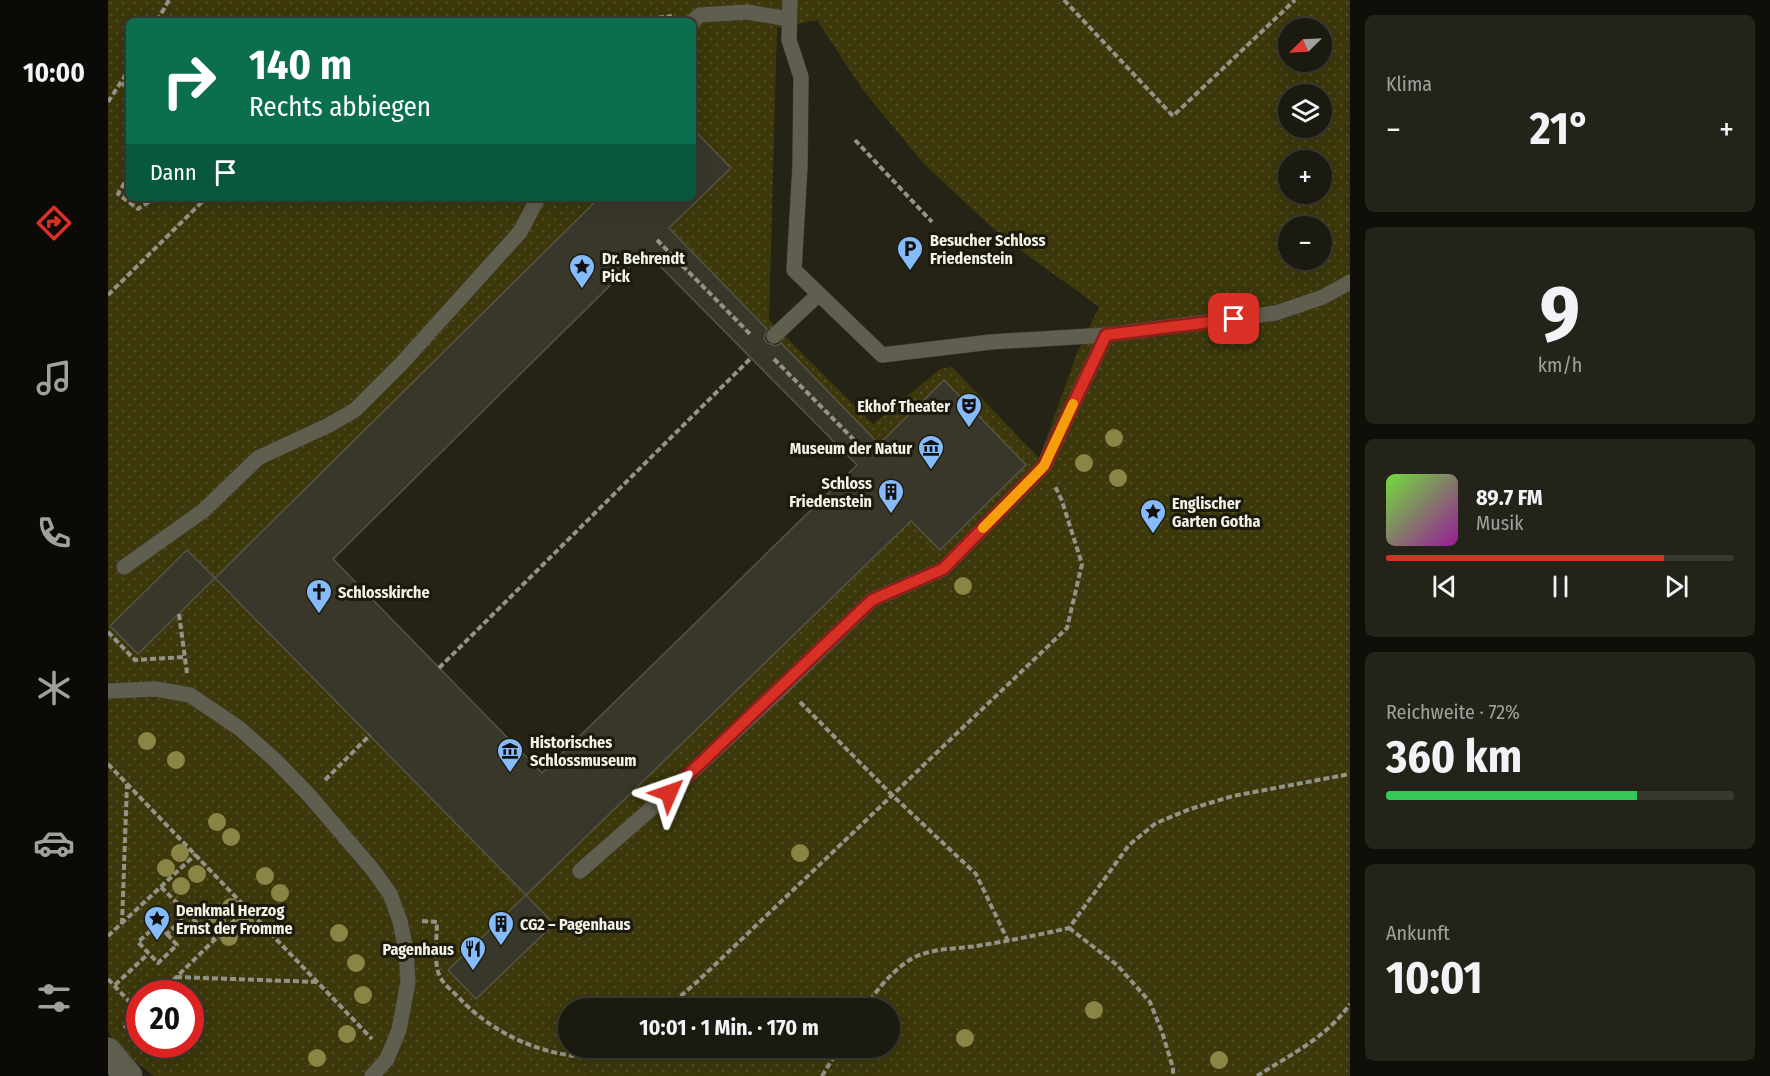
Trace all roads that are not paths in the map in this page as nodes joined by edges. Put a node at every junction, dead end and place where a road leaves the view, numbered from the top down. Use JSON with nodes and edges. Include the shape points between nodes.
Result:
{"nodes":[{"id":1,"x":790,"y":0,"type":"edge"},
{"id":2,"x":696,"y":18,"type":"edge"},
{"id":3,"x":789,"y":19,"type":"junction"},
{"id":4,"x":536,"y":201,"type":"edge"},
{"id":5,"x":1350,"y":282,"type":"edge"},
{"id":6,"x":819,"y":294,"type":"junction"},
{"id":7,"x":1106,"y":335,"type":"junction"},
{"id":8,"x":774,"y":336,"type":"dead end"},
{"id":9,"x":124,"y":567,"type":"dead end"},
{"id":10,"x":108,"y":691,"type":"edge"},
{"id":11,"x":580,"y":871,"type":"dead end"},
{"id":12,"x":108,"y":1052,"type":"edge"},
{"id":13,"x":128,"y":1076,"type":"edge"},
{"id":14,"x":372,"y":1076,"type":"edge"}],
"edges":[{"from":1,"to":3,"type":"lane"},
{"from":2,"to":3,"type":"lane","via":[[747,12]]},
{"from":3,"to":6,"type":"lane","via":[[789,40],[801,77],[794,270]]},
{"from":4,"to":9,"type":"lane","via":[[520,232],[355,410],[258,458],[203,512]]},
{"from":5,"to":7,"type":"lane","via":[[1323,297],[1276,313]]},
{"from":6,"to":7,"type":"lane","via":[[882,355],[991,342]]},
{"from":6,"to":8,"type":"lane"},
{"from":7,"to":11,"type":"lane","via":[[1044,466],[943,569],[872,600],[669,793]]},
{"from":10,"to":14,"type":"lane","via":[[156,689],[190,695],[239,729],[274,760],[374,870],[390,894],[400,921],[408,982],[399,1030],[387,1059]]},
{"from":12,"to":13,"type":"street"}]}
